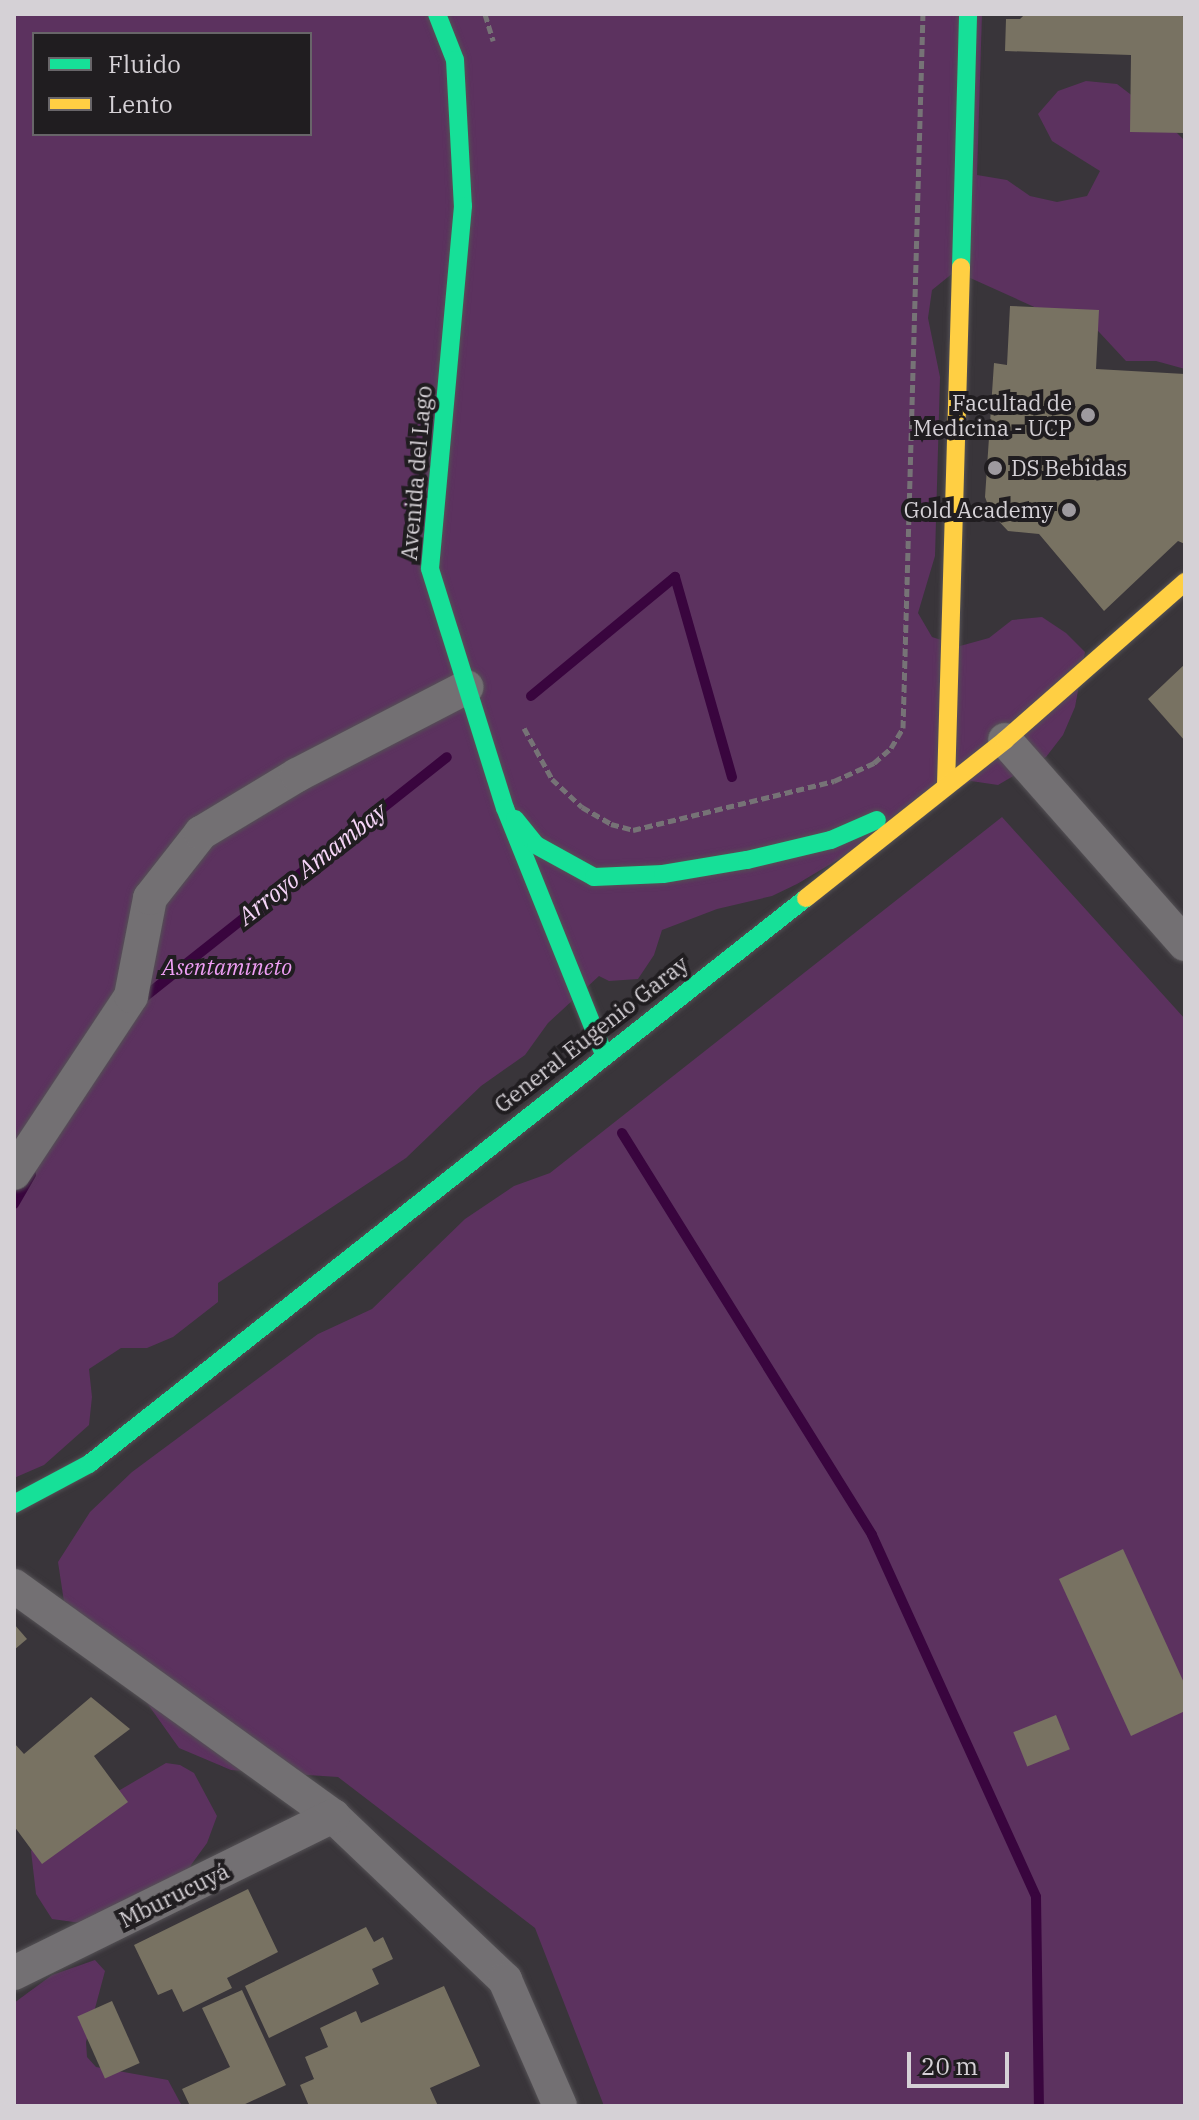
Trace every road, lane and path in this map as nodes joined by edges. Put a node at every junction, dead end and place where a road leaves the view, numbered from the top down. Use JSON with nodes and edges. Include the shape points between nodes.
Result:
{"nodes":[{"id":1,"x":437,"y":14,"type":"edge"},
{"id":2,"x":485,"y":14,"type":"edge"},
{"id":3,"x":923,"y":14,"type":"edge"},
{"id":4,"x":968,"y":14,"type":"edge"},
{"id":5,"x":494,"y":47,"type":"dead end"},
{"id":6,"x":1185,"y":582,"type":"edge"},
{"id":7,"x":467,"y":687,"type":"junction"},
{"id":8,"x":520,"y":717,"type":"dead end"},
{"id":9,"x":1005,"y":740,"type":"junction"},
{"id":10,"x":946,"y":785,"type":"junction"},
{"id":11,"x":929,"y":798,"type":"junction"},
{"id":12,"x":505,"y":808,"type":"junction"},
{"id":13,"x":1185,"y":944,"type":"edge"},
{"id":14,"x":604,"y":1054,"type":"junction"},
{"id":15,"x":14,"y":1173,"type":"edge"},
{"id":16,"x":14,"y":1504,"type":"edge"},
{"id":17,"x":14,"y":1586,"type":"edge"},
{"id":18,"x":333,"y":1816,"type":"junction"},
{"id":19,"x":14,"y":1973,"type":"edge"},
{"id":20,"x":560,"y":2106,"type":"edge"}],
"edges":[{"from":1,"to":7,"type":"street","name":"Avenida del Lago","via":[[455,60],[463,206],[430,569]]},
{"from":2,"to":5,"type":"path"},
{"from":3,"to":8,"type":"path","via":[[903,728],[874,763],[834,781],[633,830],[582,807],[552,779]]},
{"from":4,"to":10,"type":"street"},
{"from":6,"to":9,"type":"street","name":"General Eugenio Garay"},
{"from":7,"to":12,"type":"street","name":"Avenida del Lago"},
{"from":7,"to":15,"type":"street","via":[[297,775],[201,833],[150,898],[131,996]]},
{"from":9,"to":10,"type":"street","name":"General Eugenio Garay"},
{"from":9,"to":13,"type":"street"},
{"from":10,"to":11,"type":"street","name":"General Eugenio Garay"},
{"from":11,"to":12,"type":"street","via":[[831,840],[747,860],[663,874],[594,877],[536,845]]},
{"from":11,"to":14,"type":"street","name":"General Eugenio Garay"},
{"from":12,"to":14,"type":"street","name":"Avenida del Lago"},
{"from":14,"to":16,"type":"street","name":"General Eugenio Garay","via":[[89,1464]]},
{"from":17,"to":18,"type":"street"},
{"from":18,"to":19,"type":"street","name":"Mburucuyá"},
{"from":18,"to":20,"type":"street","via":[[505,1980]]}]}
